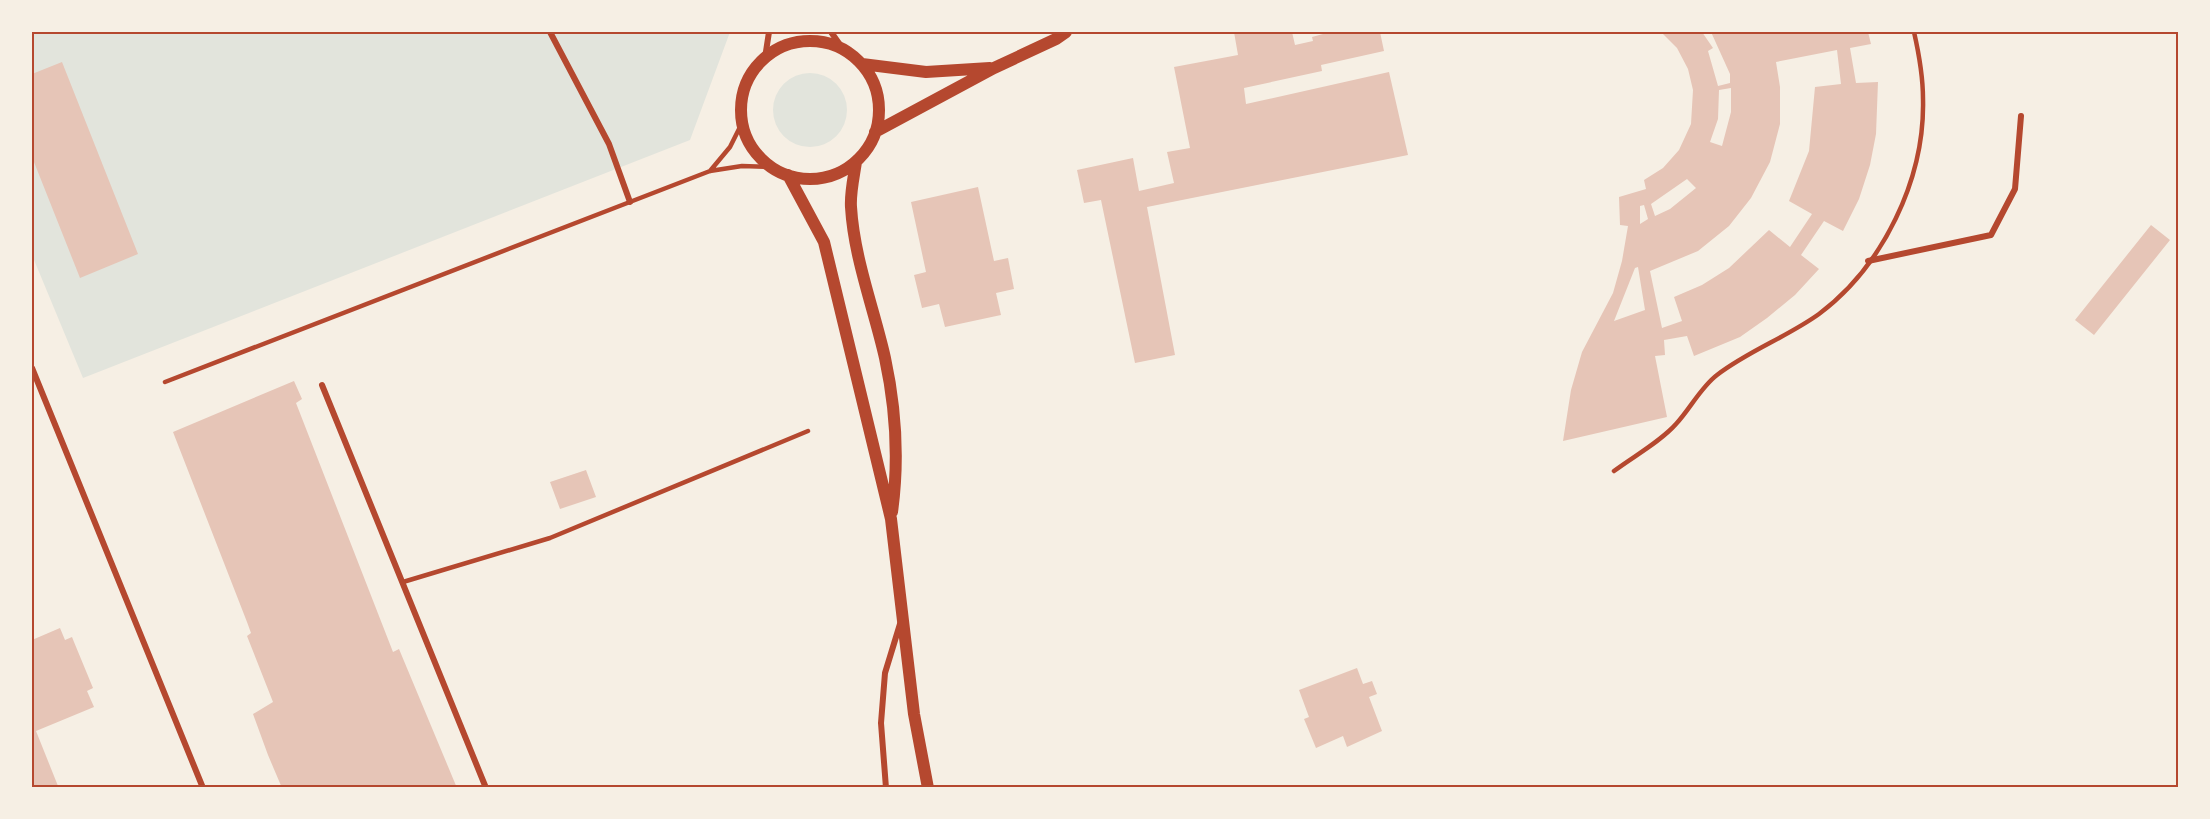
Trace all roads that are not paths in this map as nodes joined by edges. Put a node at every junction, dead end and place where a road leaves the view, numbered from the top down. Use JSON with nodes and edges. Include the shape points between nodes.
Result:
{"nodes":[{"id":1,"x":550,"y":32,"type":"edge"},
{"id":2,"x":769,"y":32,"type":"edge"},
{"id":3,"x":831,"y":32,"type":"edge"},
{"id":4,"x":1066,"y":32,"type":"edge"},
{"id":5,"x":1914,"y":32,"type":"edge"},
{"id":6,"x":843,"y":49,"type":"junction"},
{"id":7,"x":765,"y":58,"type":"junction"},
{"id":8,"x":862,"y":64,"type":"junction"},
{"id":9,"x":994,"y":68,"type":"junction"},
{"id":10,"x":2021,"y":116,"type":"dead end"},
{"id":11,"x":742,"y":123,"type":"junction"},
{"id":12,"x":875,"y":132,"type":"junction"},
{"id":13,"x":856,"y":162,"type":"junction"},
{"id":14,"x":772,"y":167,"type":"junction"},
{"id":15,"x":711,"y":171,"type":"junction"},
{"id":16,"x":788,"y":175,"type":"junction"},
{"id":17,"x":630,"y":202,"type":"junction"},
{"id":18,"x":1868,"y":261,"type":"junction"},
{"id":19,"x":32,"y":368,"type":"edge"},
{"id":20,"x":165,"y":382,"type":"dead end"},
{"id":21,"x":322,"y":385,"type":"dead end"},
{"id":22,"x":808,"y":431,"type":"dead end"},
{"id":23,"x":1614,"y":471,"type":"dead end"},
{"id":24,"x":891,"y":519,"type":"junction"},
{"id":25,"x":403,"y":582,"type":"junction"},
{"id":26,"x":901,"y":621,"type":"junction"},
{"id":27,"x":203,"y":788,"type":"edge"},
{"id":28,"x":486,"y":788,"type":"edge"},
{"id":29,"x":886,"y":788,"type":"edge"},
{"id":30,"x":928,"y":788,"type":"edge"}],
"edges":[{"from":1,"to":17,"type":"street","via":[[609,144]]},
{"from":2,"to":7,"type":"street"},
{"from":3,"to":6,"type":"street"},
{"from":4,"to":9,"type":"main road"},
{"from":5,"to":18,"type":"lane","via":[[1923,101],[1919,143],[1903,206]]},
{"from":6,"to":7,"type":"main road","via":[[803,41],[778,48]]},
{"from":6,"to":8,"type":"main road"},
{"from":7,"to":11,"type":"main road","via":[[744,87]]},
{"from":8,"to":9,"type":"main road","via":[[926,72]]},
{"from":8,"to":12,"type":"main road","via":[[878,96]]},
{"from":9,"to":12,"type":"main road"},
{"from":10,"to":18,"type":"street","via":[[2015,189],[1991,235]]},
{"from":11,"to":14,"type":"main road","via":[[758,156]]},
{"from":11,"to":15,"type":"lane"},
{"from":12,"to":13,"type":"main road"},
{"from":13,"to":16,"type":"main road","via":[[824,178]]},
{"from":13,"to":24,"type":"main road","via":[[851,206],[855,234],[886,360],[894,412],[897,474]]},
{"from":14,"to":15,"type":"lane"},
{"from":14,"to":16,"type":"main road"},
{"from":15,"to":17,"type":"lane"},
{"from":16,"to":24,"type":"main road","via":[[825,242]]},
{"from":17,"to":20,"type":"lane"},
{"from":18,"to":23,"type":"lane","via":[[1819,313],[1715,376],[1674,426]]},
{"from":19,"to":27,"type":"street"},
{"from":21,"to":25,"type":"street"},
{"from":22,"to":25,"type":"lane","via":[[550,538]]},
{"from":24,"to":26,"type":"main road"},
{"from":25,"to":28,"type":"street"},
{"from":26,"to":29,"type":"street","via":[[885,673],[881,723]]},
{"from":26,"to":30,"type":"main road"}]}
